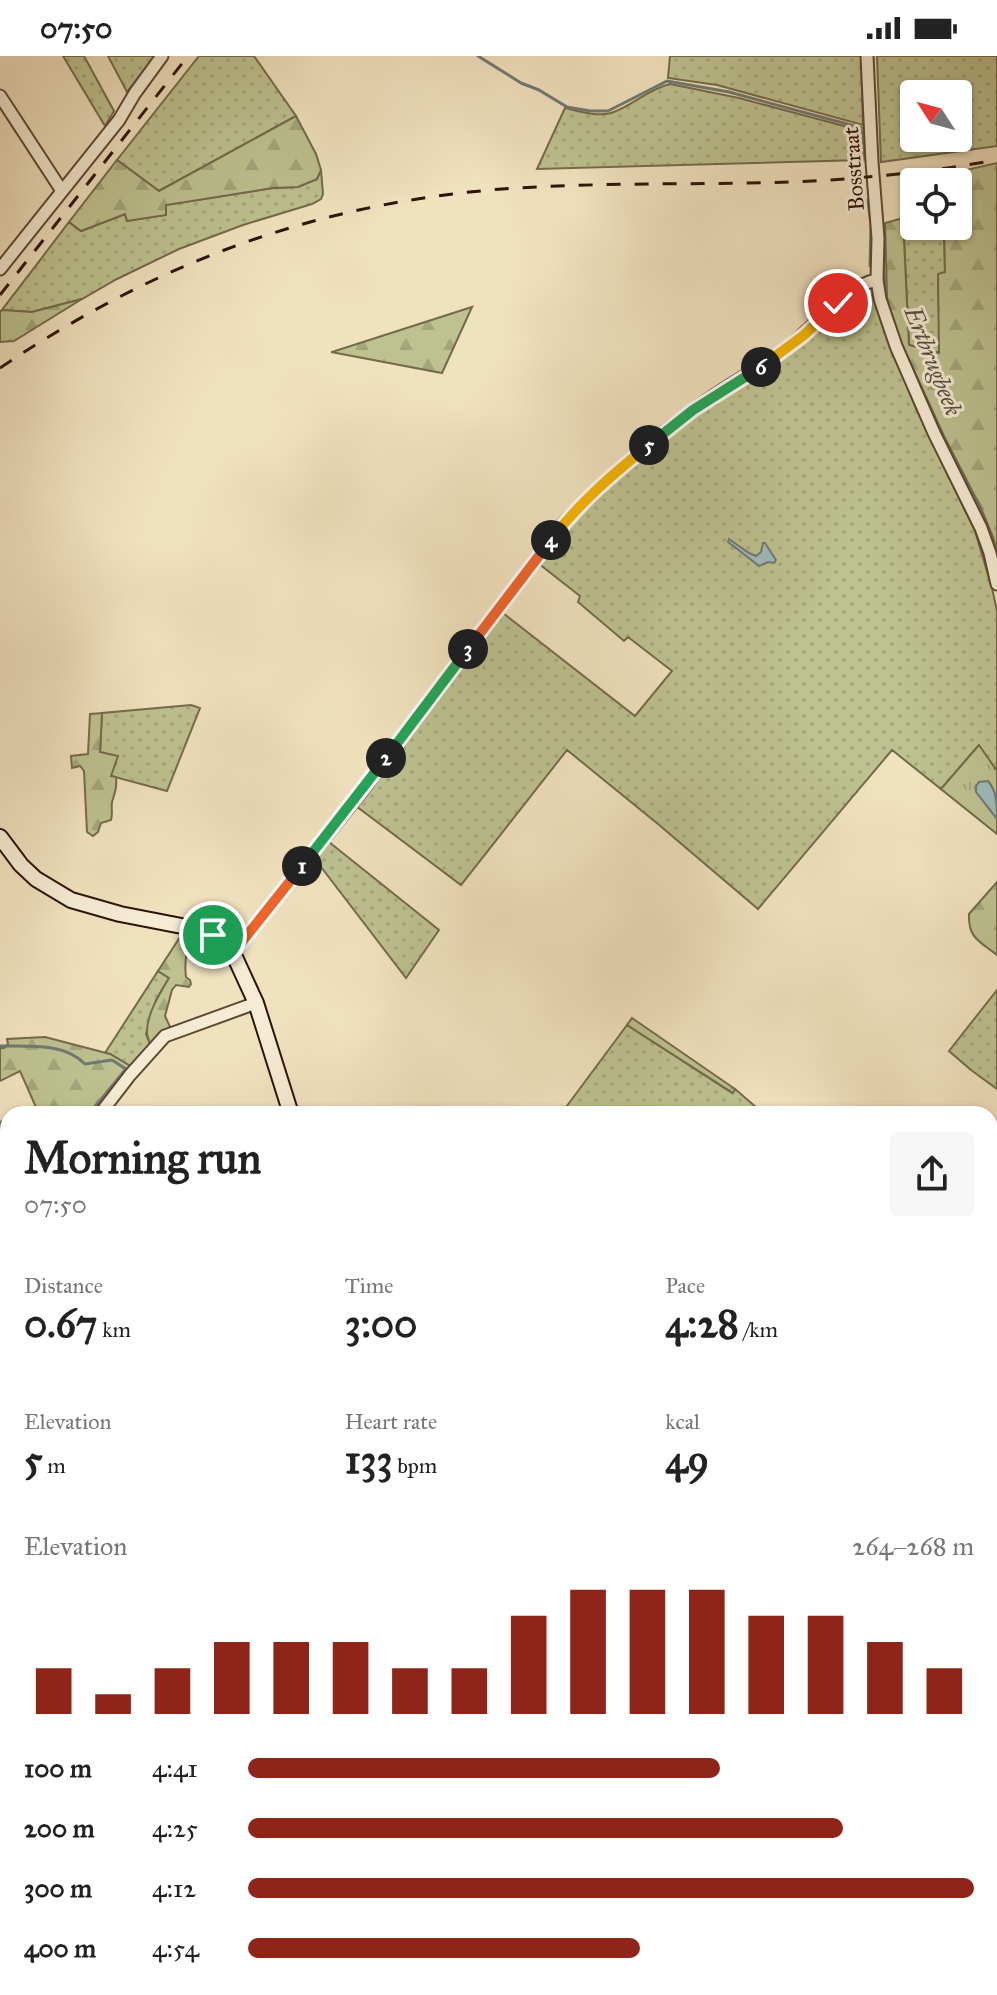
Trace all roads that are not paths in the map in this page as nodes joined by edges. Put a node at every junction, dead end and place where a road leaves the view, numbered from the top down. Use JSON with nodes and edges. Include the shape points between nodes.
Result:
{"nodes":[{"id":1,"x":162,"y":56,"type":"edge"},
{"id":2,"x":867,"y":56,"type":"edge"},
{"id":3,"x":0,"y":96,"type":"edge"},
{"id":4,"x":62,"y":191,"type":"junction"},
{"id":5,"x":0,"y":269,"type":"edge"},
{"id":6,"x":877,"y":280,"type":"junction"},
{"id":7,"x":997,"y":584,"type":"edge"},
{"id":8,"x":0,"y":837,"type":"edge"},
{"id":9,"x":233,"y":953,"type":"junction"},
{"id":10,"x":256,"y":1003,"type":"junction"},
{"id":11,"x":106,"y":1106,"type":"edge"},
{"id":12,"x":288,"y":1106,"type":"edge"}],
"edges":[{"from":1,"to":4,"type":"street"},
{"from":2,"to":6,"type":"street","name":"Bosstraat"},
{"from":3,"to":4,"type":"street"},
{"from":4,"to":5,"type":"street"},
{"from":6,"to":7,"type":"street","name":"Bosstraat","via":[[896,346],[981,528]]},
{"from":6,"to":9,"type":"street","via":[[860,285],[769,362],[693,410],[573,514]]},
{"from":8,"to":9,"type":"street","via":[[36,879],[71,900],[197,929]]},
{"from":9,"to":10,"type":"street"},
{"from":10,"to":11,"type":"street","via":[[165,1036]]},
{"from":10,"to":12,"type":"street"}]}
